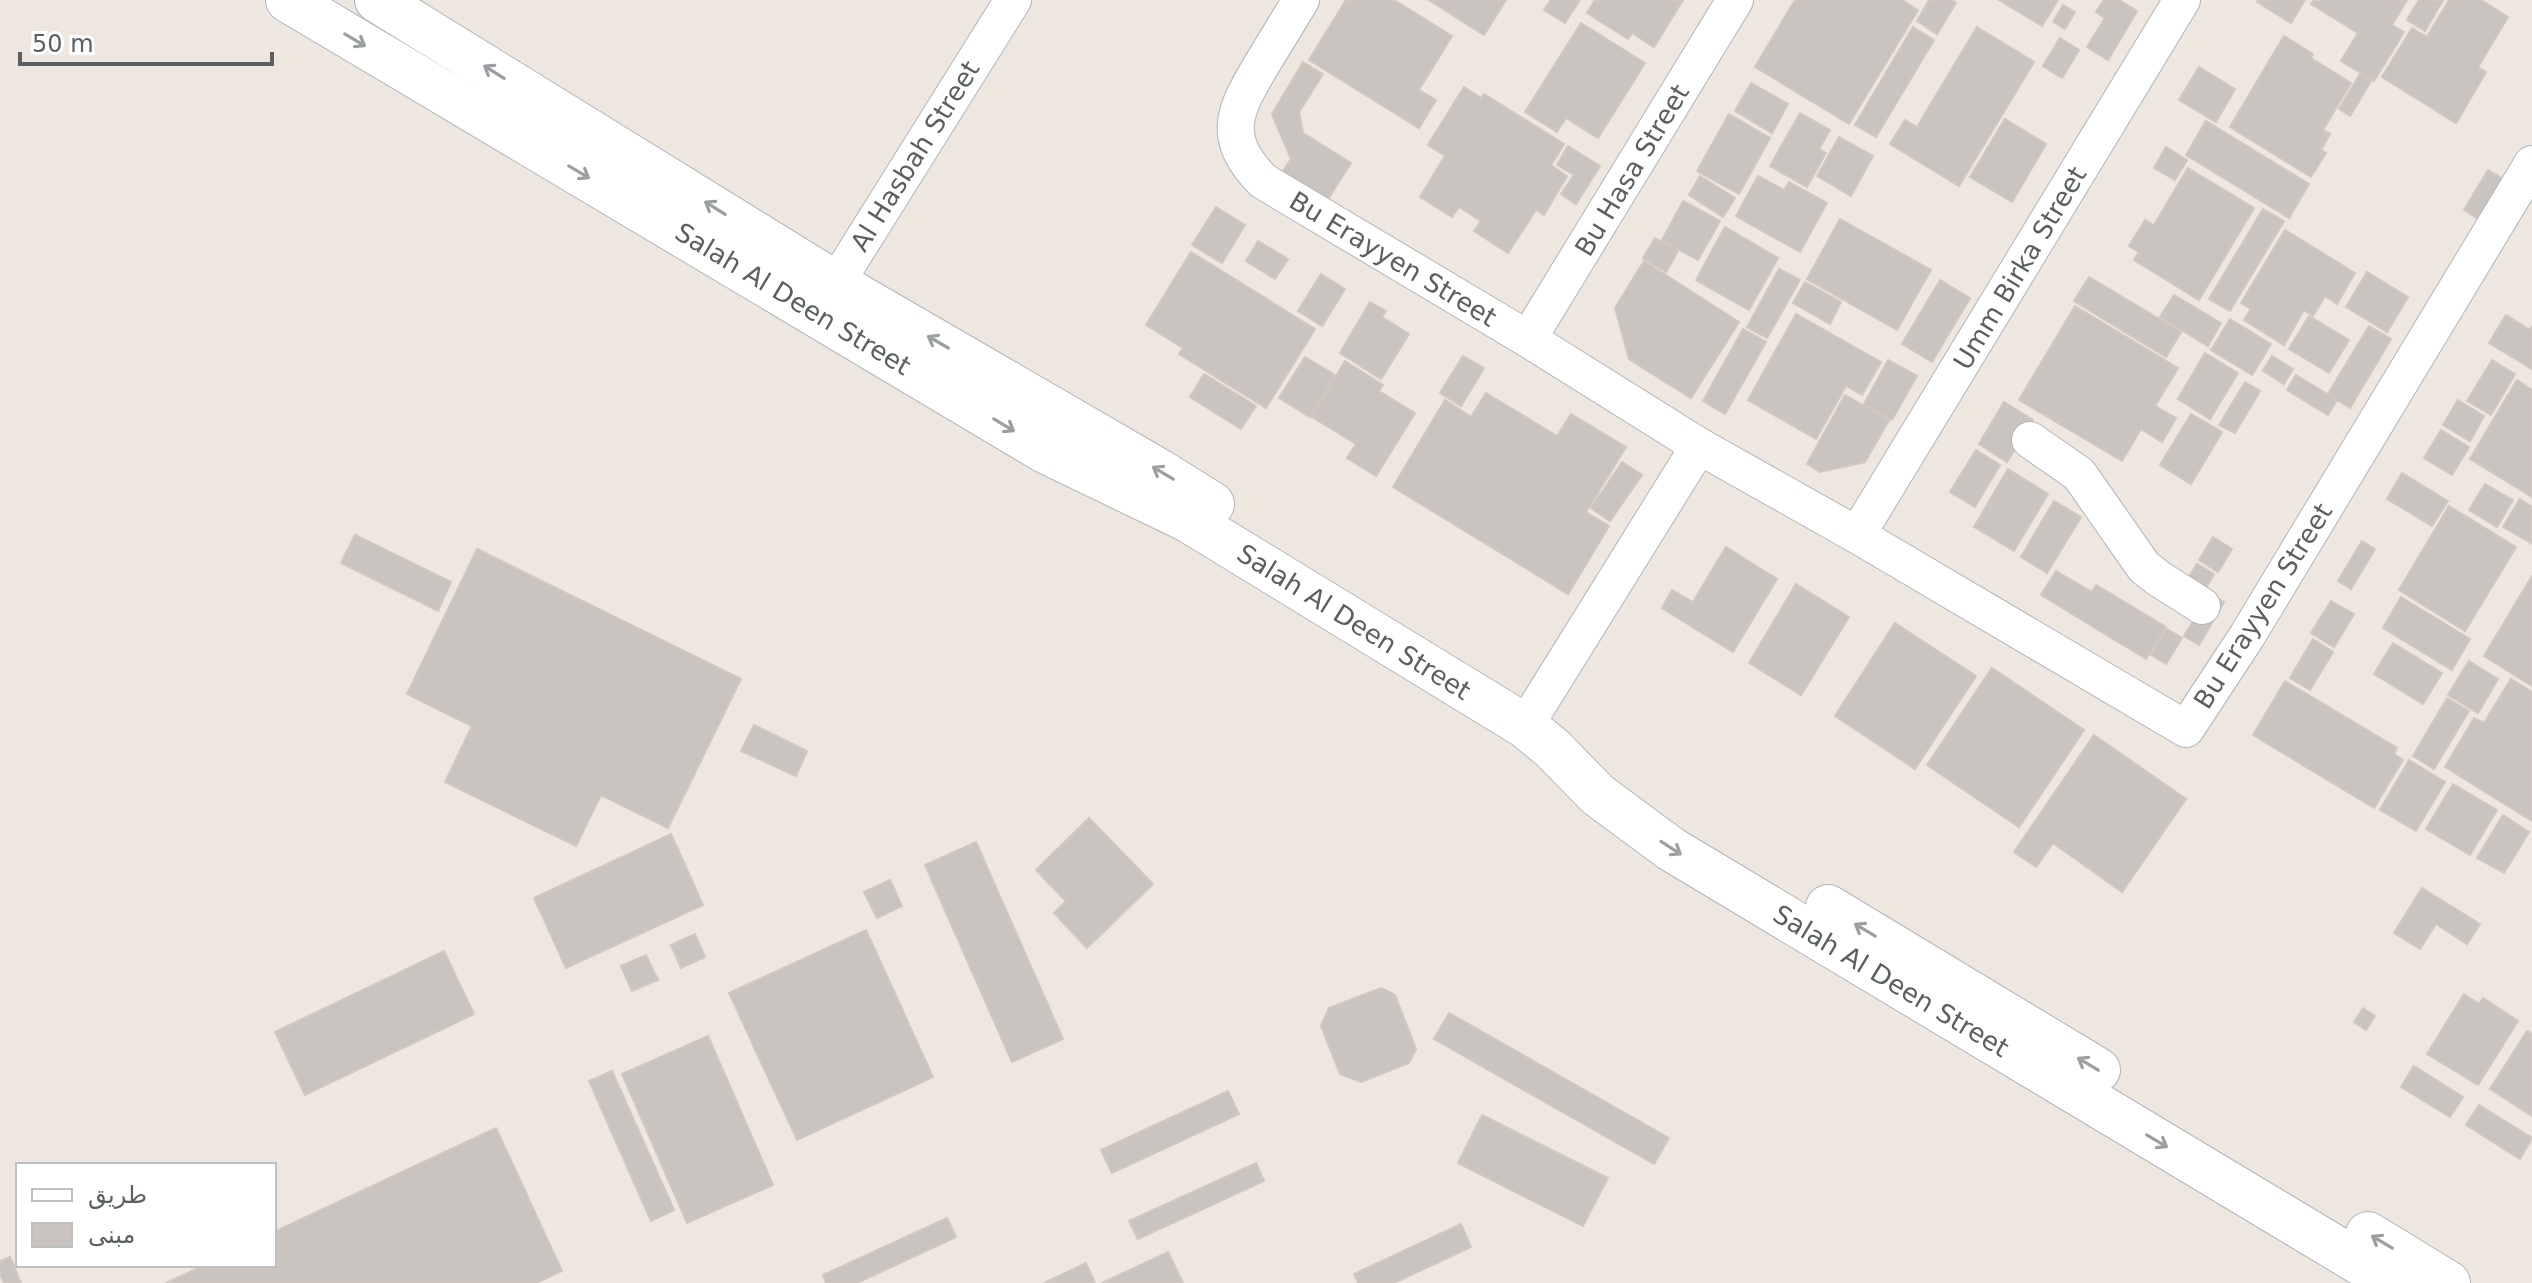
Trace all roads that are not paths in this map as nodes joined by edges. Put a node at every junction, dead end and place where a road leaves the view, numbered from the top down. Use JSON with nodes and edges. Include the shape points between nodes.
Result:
{"nodes":[{"id":1,"x":288,"y":0,"type":"edge"},
{"id":2,"x":377,"y":0,"type":"edge"},
{"id":3,"x":1013,"y":0,"type":"edge"},
{"id":4,"x":1301,"y":0,"type":"edge"},
{"id":5,"x":1735,"y":0,"type":"edge"},
{"id":6,"x":2182,"y":0,"type":"edge"},
{"id":7,"x":2532,"y":164,"type":"edge"},
{"id":8,"x":826,"y":298,"type":"junction"},
{"id":9,"x":1528,"y":339,"type":"junction"},
{"id":10,"x":2030,"y":440,"type":"dead end"},
{"id":11,"x":1699,"y":446,"type":"junction"},
{"id":12,"x":1857,"y":535,"type":"junction"},
{"id":13,"x":2247,"y":636,"type":"junction"},
{"id":14,"x":1531,"y":718,"type":"junction"},
{"id":15,"x":2394,"y":1283,"type":"edge"},
{"id":16,"x":2448,"y":1283,"type":"edge"}],
"edges":[{"from":1,"to":8,"type":"street","name":"Salah Al Deen Street","one_way":true},
{"from":8,"to":2,"type":"street","name":"Salah Al Deen Street","one_way":true},
{"from":3,"to":8,"type":"street","name":"Al Hasbah Street"},
{"from":4,"to":9,"type":"street","name":"Bu Erayyen Street","via":[[1242,97],[1237,143],[1246,164],[1263,181]]},
{"from":5,"to":9,"type":"street","name":"Bu Hasa Street"},
{"from":6,"to":12,"type":"street","name":"Umm Birka Street"},
{"from":7,"to":13,"type":"street","name":"Bu Erayyen Street"},
{"from":8,"to":14,"type":"street","name":"Salah Al Deen Street","via":[[1159,471]]},
{"from":9,"to":11,"type":"street","name":"Bu Erayyen Street"},
{"from":10,"to":13,"type":"street","via":[[2079,474],[2144,567]]},
{"from":11,"to":12,"type":"street","name":"Bu Erayyen Street"},
{"from":11,"to":14,"type":"street"},
{"from":12,"to":13,"type":"street","name":"Bu Erayyen Street","via":[[2186,729]]},
{"from":14,"to":15,"type":"street","name":"Salah Al Deen Street","one_way":true,"via":[[1598,795],[1671,849]]},
{"from":16,"to":14,"type":"street","name":"Salah Al Deen Street","one_way":true,"via":[[1684,822]]}]}
